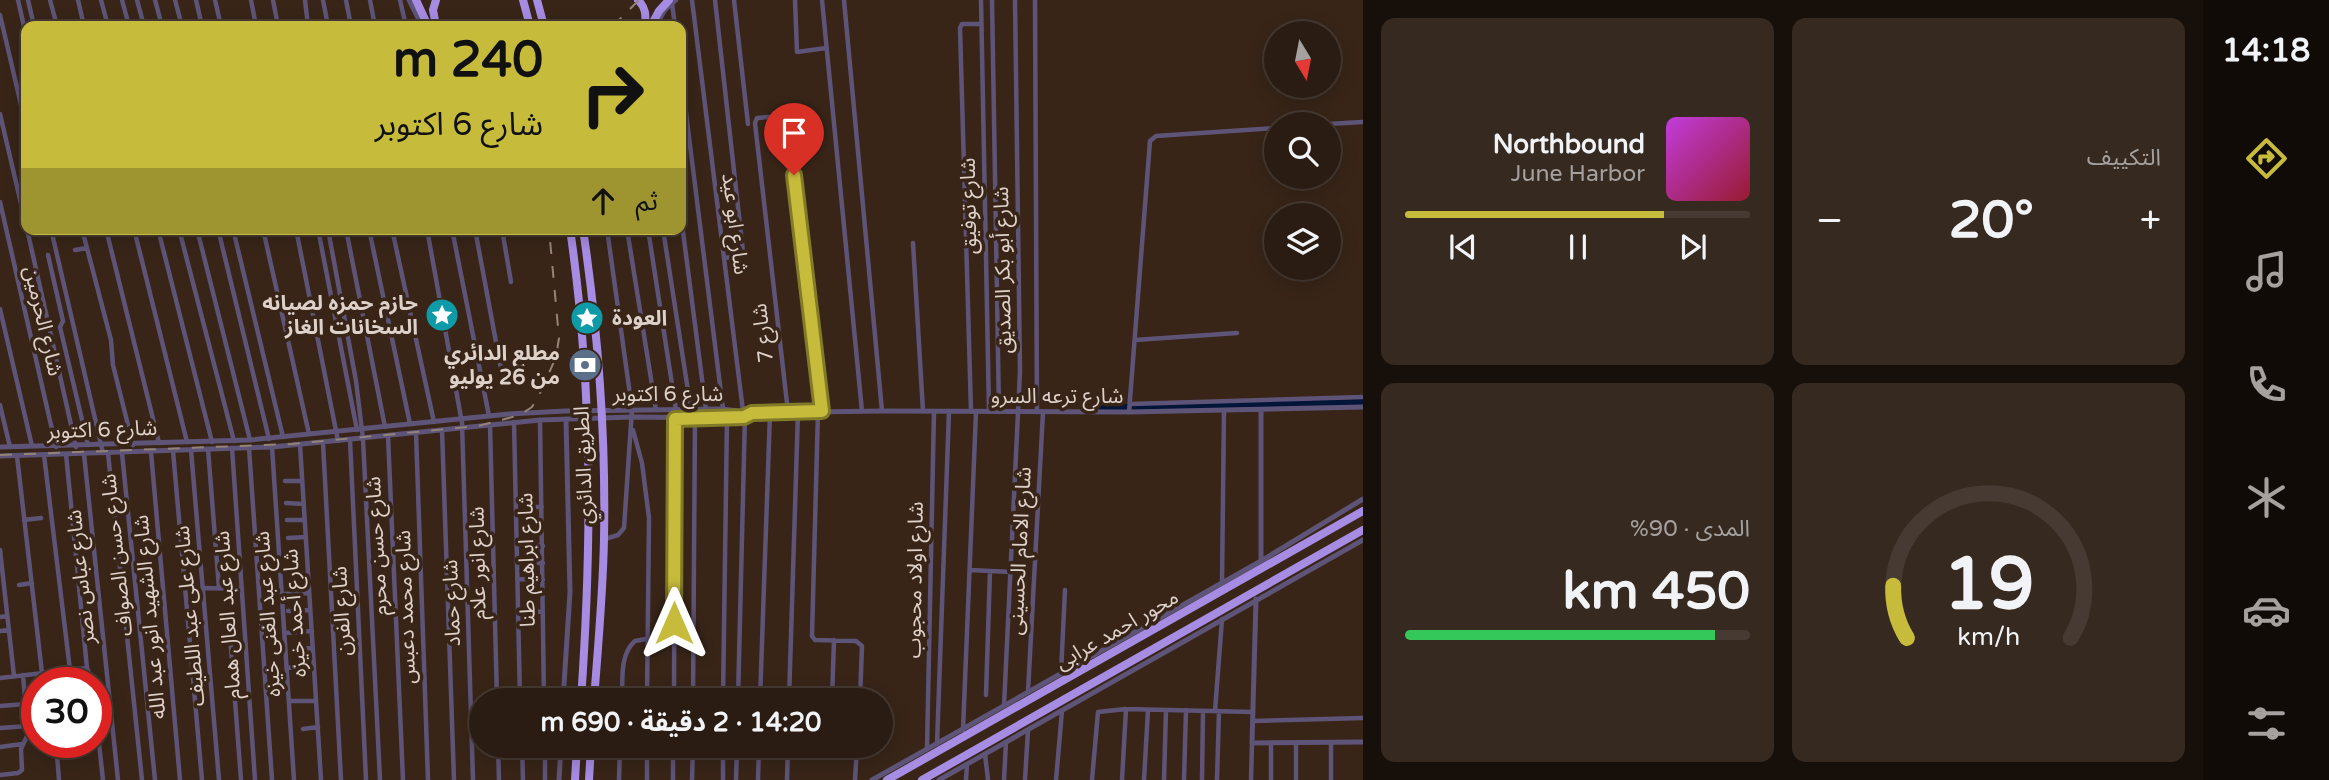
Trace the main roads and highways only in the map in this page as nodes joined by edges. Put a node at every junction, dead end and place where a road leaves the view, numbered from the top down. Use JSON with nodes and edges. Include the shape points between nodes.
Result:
{"nodes":[{"id":1,"x":416,"y":0,"type":"edge"},
{"id":2,"x":436,"y":0,"type":"edge"},
{"id":3,"x":523,"y":0,"type":"edge"},
{"id":4,"x":638,"y":0,"type":"edge"},
{"id":5,"x":672,"y":1,"type":"edge"},
{"id":6,"x":538,"y":4,"type":"edge"},
{"id":7,"x":426,"y":21,"type":"edge"},
{"id":8,"x":435,"y":21,"type":"edge"},
{"id":9,"x":527,"y":21,"type":"edge"},
{"id":10,"x":544,"y":21,"type":"edge"},
{"id":11,"x":646,"y":21,"type":"edge"},
{"id":12,"x":656,"y":21,"type":"edge"},
{"id":13,"x":571,"y":235,"type":"edge"},
{"id":14,"x":584,"y":235,"type":"edge"},
{"id":15,"x":1363,"y":511,"type":"edge"},
{"id":16,"x":1363,"y":530,"type":"edge"},
{"id":17,"x":582,"y":688,"type":"edge"},
{"id":18,"x":595,"y":688,"type":"edge"},
{"id":19,"x":576,"y":758,"type":"edge"},
{"id":20,"x":590,"y":758,"type":"edge"},
{"id":21,"x":575,"y":780,"type":"edge"},
{"id":22,"x":589,"y":780,"type":"edge"},
{"id":23,"x":887,"y":780,"type":"edge"},
{"id":24,"x":922,"y":780,"type":"edge"}],
"edges":[{"from":1,"to":7,"type":"highway"},
{"from":2,"to":8,"type":"highway"},
{"from":3,"to":9,"type":"highway"},
{"from":4,"to":11,"type":"highway","via":[[644,6]]},
{"from":5,"to":12,"type":"highway","via":[[659,11]]},
{"from":6,"to":10,"type":"highway"},
{"from":13,"to":17,"type":"highway","name":"الطريق الدائري","via":[[589,434]]},
{"from":14,"to":18,"type":"highway","name":"الطريق الدائري","via":[[594,314],[604,539]]},
{"from":15,"to":23,"type":"highway","name":"محور احمد عرابى"},
{"from":16,"to":24,"type":"highway","name":"محور احمد عرابى"},
{"from":19,"to":21,"type":"highway"},
{"from":20,"to":22,"type":"highway"}]}
